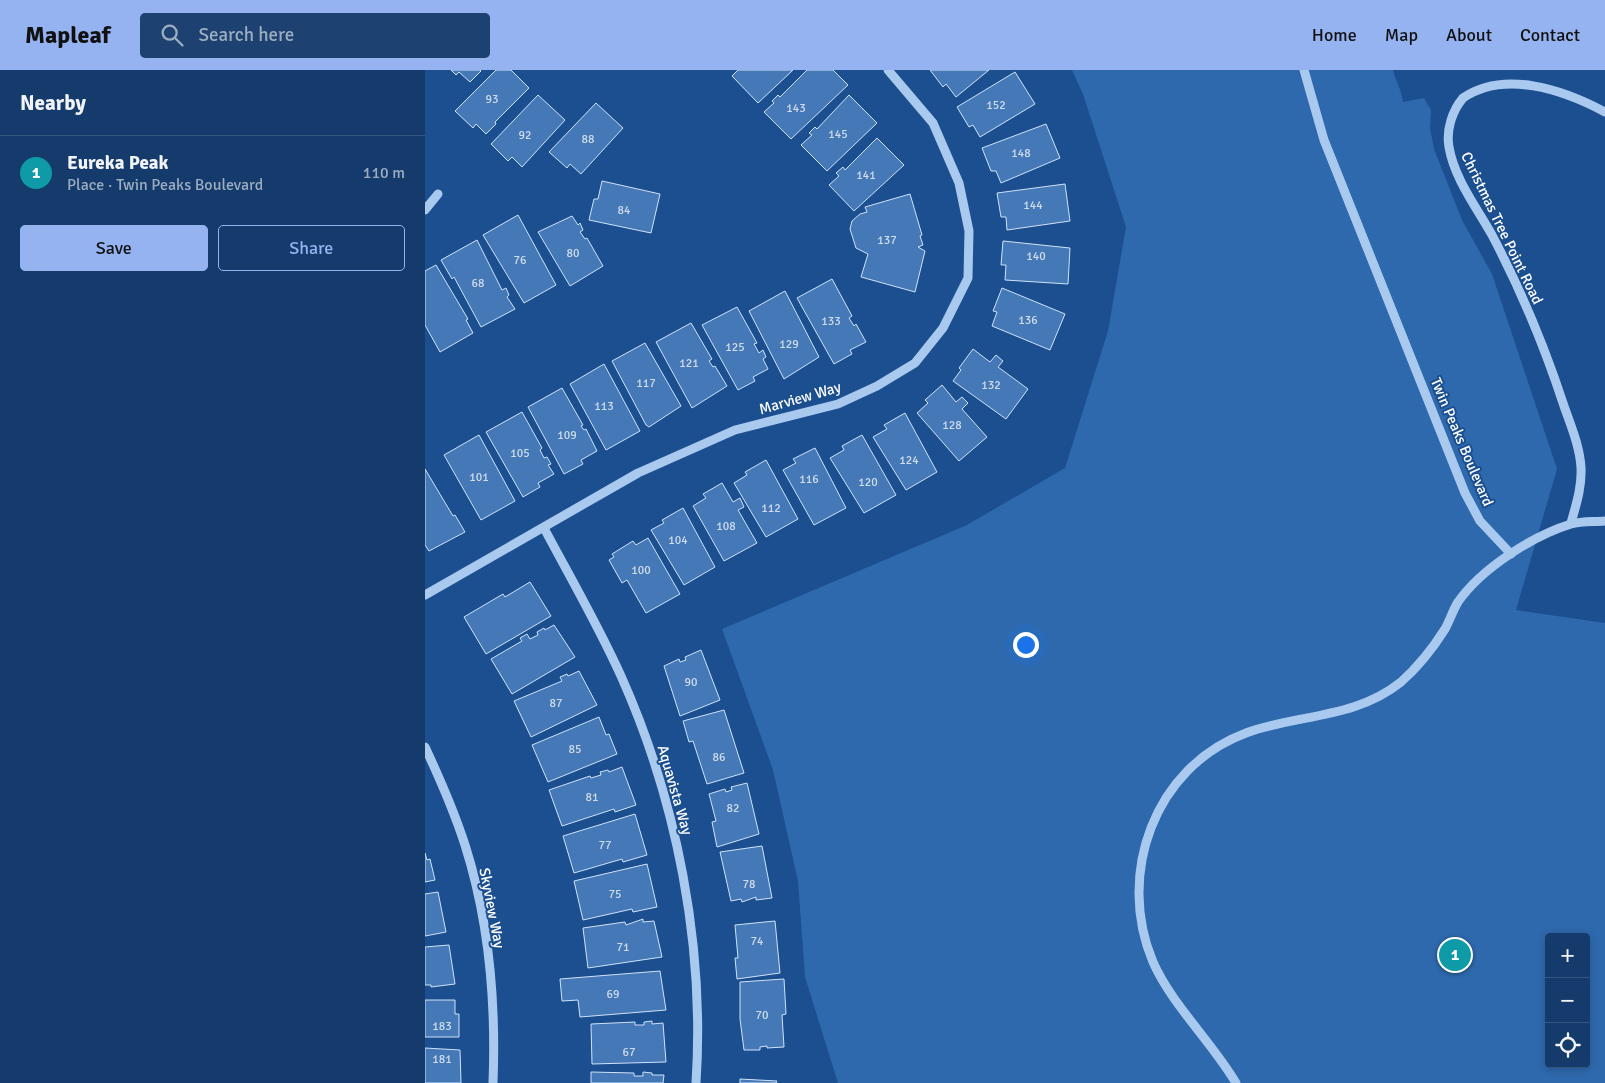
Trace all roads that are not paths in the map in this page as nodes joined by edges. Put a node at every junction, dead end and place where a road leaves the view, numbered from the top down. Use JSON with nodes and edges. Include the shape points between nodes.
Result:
{"nodes":[{"id":1,"x":889,"y":70,"type":"edge"},
{"id":2,"x":1304,"y":70,"type":"edge"},
{"id":3,"x":1499,"y":74,"type":"dead end"},
{"id":4,"x":1532,"y":76,"type":"dead end"},
{"id":5,"x":1605,"y":112,"type":"edge"},
{"id":6,"x":439,"y":194,"type":"dead end"},
{"id":7,"x":425,"y":210,"type":"edge"},
{"id":8,"x":1605,"y":521,"type":"edge"},
{"id":9,"x":1571,"y":524,"type":"junction"},
{"id":10,"x":543,"y":528,"type":"junction"},
{"id":11,"x":1511,"y":554,"type":"junction"},
{"id":12,"x":425,"y":595,"type":"edge"},
{"id":13,"x":425,"y":747,"type":"edge"},
{"id":14,"x":493,"y":1083,"type":"edge"},
{"id":15,"x":697,"y":1083,"type":"edge"},
{"id":16,"x":1236,"y":1083,"type":"edge"}],
"edges":[{"from":1,"to":10,"type":"street","name":"Marview Way","via":[[933,123],[959,183],[969,231],[968,278],[943,328],[915,363],[877,386],[838,404],[735,430],[638,473]]},
{"from":2,"to":11,"type":"street","name":"Twin Peaks Boulevard","via":[[1325,140],[1465,493],[1480,521]]},
{"from":3,"to":9,"type":"street","name":"Christmas Tree Point Road","via":[[1482,81],[1462,99],[1451,122],[1448,146],[1457,171],[1518,288],[1576,441],[1581,476]]},
{"from":4,"to":5,"type":"street"},
{"from":6,"to":7,"type":"street"},
{"from":8,"to":9,"type":"street"},
{"from":9,"to":11,"type":"street"},
{"from":10,"to":12,"type":"street","name":"Marview Way"},
{"from":10,"to":15,"type":"street","name":"Aquavista Way","via":[[622,678],[660,784],[676,845],[694,958],[698,1012]]},
{"from":11,"to":16,"type":"street","via":[[1478,579],[1457,603],[1435,644],[1401,682],[1353,708],[1263,728],[1230,739],[1176,783],[1156,814],[1138,878],[1146,942],[1165,984],[1214,1048]]},
{"from":13,"to":14,"type":"street","name":"Skyview Way","via":[[466,847],[481,910],[493,1015]]}]}
